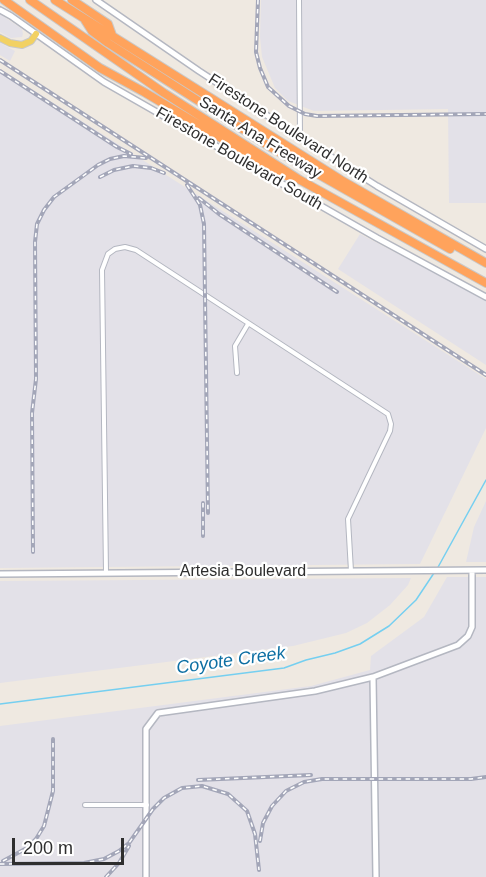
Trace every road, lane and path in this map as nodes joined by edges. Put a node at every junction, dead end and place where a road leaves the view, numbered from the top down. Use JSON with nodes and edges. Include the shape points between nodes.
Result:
{"nodes":[{"id":1,"x":30,"y":0,"type":"edge"},
{"id":2,"x":55,"y":0,"type":"edge"},
{"id":3,"x":72,"y":0,"type":"edge"},
{"id":4,"x":96,"y":0,"type":"edge"},
{"id":5,"x":299,"y":0,"type":"edge"},
{"id":6,"x":7,"y":2,"type":"edge"},
{"id":7,"x":0,"y":10,"type":"edge"},
{"id":8,"x":84,"y":19,"type":"junction"},
{"id":9,"x":36,"y":34,"type":"junction"},
{"id":10,"x":112,"y":35,"type":"junction"},
{"id":11,"x":0,"y":38,"type":"edge"},
{"id":12,"x":300,"y":137,"type":"junction"},
{"id":13,"x":300,"y":180,"type":"junction"},
{"id":14,"x":486,"y":249,"type":"edge"},
{"id":15,"x":486,"y":263,"type":"edge"},
{"id":16,"x":486,"y":268,"type":"edge"},
{"id":17,"x":486,"y":283,"type":"edge"},
{"id":18,"x":486,"y":297,"type":"edge"},
{"id":19,"x":248,"y":324,"type":"junction"},
{"id":20,"x":237,"y":373,"type":"dead end"},
{"id":21,"x":472,"y":570,"type":"junction"},
{"id":22,"x":486,"y":570,"type":"edge"},
{"id":23,"x":351,"y":571,"type":"junction"},
{"id":24,"x":106,"y":573,"type":"junction"},
{"id":25,"x":0,"y":574,"type":"edge"},
{"id":26,"x":373,"y":677,"type":"junction"},
{"id":27,"x":85,"y":805,"type":"dead end"},
{"id":28,"x":147,"y":805,"type":"junction"},
{"id":29,"x":147,"y":877,"type":"edge"},
{"id":30,"x":376,"y":877,"type":"edge"}],
"edges":[{"from":1,"to":13,"type":"highway","name":"Santa Ana Freeway","via":[[164,93]]},
{"from":2,"to":8,"type":"highway","name":"Santa Ana Freeway"},
{"from":3,"to":10,"type":"highway","via":[[108,24]]},
{"from":4,"to":12,"type":"street","name":"Firestone Boulevard North"},
{"from":5,"to":12,"type":"street"},
{"from":6,"to":13,"type":"highway","via":[[100,68],[283,175]]},
{"from":7,"to":9,"type":"street","name":"Firestone Boulevard South"},
{"from":8,"to":10,"type":"highway","name":"Santa Ana Freeway"},
{"from":8,"to":16,"type":"highway","via":[[100,37],[272,148]]},
{"from":9,"to":11,"type":"main road","via":[[22,45]]},
{"from":9,"to":18,"type":"street","name":"Firestone Boulevard South","via":[[104,82]]},
{"from":10,"to":15,"type":"highway","name":"Santa Ana Freeway","via":[[341,180]]},
{"from":12,"to":14,"type":"street","name":"Firestone Boulevard North"},
{"from":13,"to":17,"type":"highway","name":"Santa Ana Freeway"},
{"from":19,"to":20,"type":"street","via":[[235,348]]},
{"from":19,"to":23,"type":"street","via":[[390,418],[390,430],[348,519]]},
{"from":19,"to":24,"type":"street","via":[[134,249],[119,248],[106,257],[102,270]]},
{"from":21,"to":22,"type":"street","name":"Artesia Boulevard"},
{"from":21,"to":23,"type":"street","name":"Artesia Boulevard"},
{"from":21,"to":26,"type":"street","via":[[472,627],[466,639]]},
{"from":23,"to":24,"type":"street","name":"Artesia Boulevard"},
{"from":24,"to":25,"type":"street","name":"Artesia Boulevard"},
{"from":26,"to":28,"type":"street","via":[[315,691],[158,713],[146,729]]},
{"from":26,"to":30,"type":"street"},
{"from":27,"to":28,"type":"street"},
{"from":28,"to":29,"type":"street"}]}
